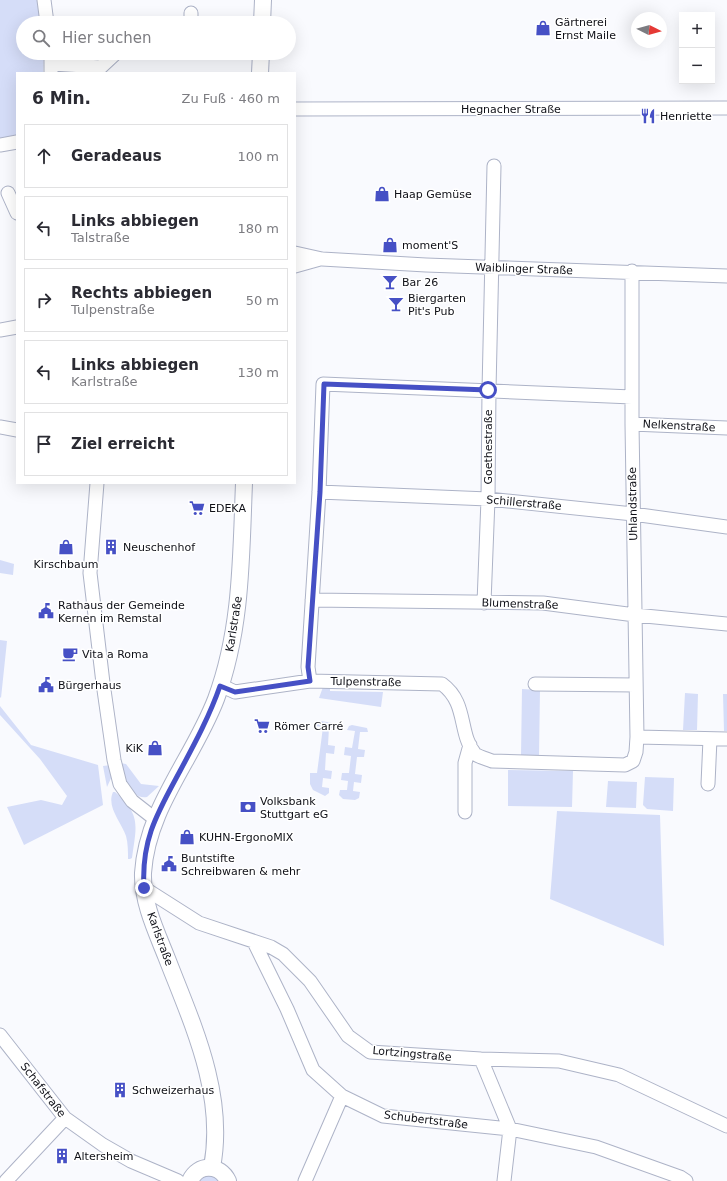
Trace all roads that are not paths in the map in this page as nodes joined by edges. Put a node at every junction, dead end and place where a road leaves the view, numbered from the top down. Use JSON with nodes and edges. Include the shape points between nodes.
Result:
{"nodes":[{"id":1,"x":44,"y":0,"type":"edge"},
{"id":2,"x":263,"y":0,"type":"edge"},
{"id":3,"x":46,"y":16,"type":"edge"},
{"id":4,"x":262,"y":16,"type":"edge"},
{"id":5,"x":108,"y":60,"type":"edge"},
{"id":6,"x":261,"y":60,"type":"edge"},
{"id":7,"x":51,"y":63,"type":"edge"},
{"id":8,"x":260,"y":72,"type":"edge"},
{"id":9,"x":727,"y":108,"type":"edge"},
{"id":10,"x":296,"y":109,"type":"edge"},
{"id":11,"x":16,"y":142,"type":"edge"},
{"id":12,"x":0,"y":145,"type":"edge"},
{"id":13,"x":494,"y":166,"type":"dead end"},
{"id":14,"x":8,"y":193,"type":"dead end"},
{"id":15,"x":16,"y":210,"type":"edge"},
{"id":16,"x":296,"y":253,"type":"edge"},
{"id":17,"x":322,"y":259,"type":"junction"},
{"id":18,"x":296,"y":266,"type":"edge"},
{"id":19,"x":492,"y":268,"type":"junction"},
{"id":20,"x":632,"y":271,"type":"junction"},
{"id":21,"x":727,"y":276,"type":"edge"},
{"id":22,"x":16,"y":327,"type":"edge"},
{"id":23,"x":0,"y":330,"type":"edge"},
{"id":24,"x":488,"y":390,"type":"junction"},
{"id":25,"x":632,"y":397,"type":"junction"},
{"id":26,"x":632,"y":424,"type":"junction"},
{"id":27,"x":0,"y":427,"type":"edge"},
{"id":28,"x":727,"y":428,"type":"edge"},
{"id":29,"x":16,"y":430,"type":"edge"},
{"id":30,"x":97,"y":484,"type":"edge"},
{"id":31,"x":244,"y":484,"type":"edge"},
{"id":32,"x":320,"y":492,"type":"junction"},
{"id":33,"x":488,"y":499,"type":"junction"},
{"id":34,"x":633,"y":514,"type":"junction"},
{"id":35,"x":727,"y":526,"type":"edge"},
{"id":36,"x":312,"y":600,"type":"junction"},
{"id":37,"x":484,"y":602,"type":"junction"},
{"id":38,"x":635,"y":615,"type":"junction"},
{"id":39,"x":727,"y":624,"type":"edge"},
{"id":40,"x":310,"y":681,"type":"junction"},
{"id":41,"x":536,"y":684,"type":"dead end"},
{"id":42,"x":636,"y":685,"type":"junction"},
{"id":43,"x":220,"y":686,"type":"junction"},
{"id":44,"x":636,"y":737,"type":"junction"},
{"id":45,"x":710,"y":739,"type":"junction"},
{"id":46,"x":727,"y":739,"type":"edge"},
{"id":47,"x":470,"y":745,"type":"junction"},
{"id":48,"x":708,"y":784,"type":"dead end"},
{"id":49,"x":465,"y":812,"type":"dead end"},
{"id":50,"x":155,"y":819,"type":"junction"},
{"id":51,"x":144,"y":888,"type":"junction"},
{"id":52,"x":254,"y":942,"type":"junction"},
{"id":53,"x":0,"y":1035,"type":"edge"},
{"id":54,"x":481,"y":1059,"type":"junction"},
{"id":55,"x":342,"y":1096,"type":"junction"},
{"id":56,"x":64,"y":1118,"type":"junction"},
{"id":57,"x":727,"y":1126,"type":"edge"},
{"id":58,"x":510,"y":1129,"type":"junction"},
{"id":59,"x":212,"y":1167,"type":"junction"},
{"id":60,"x":6,"y":1181,"type":"edge"},
{"id":61,"x":178,"y":1181,"type":"edge"},
{"id":62,"x":190,"y":1181,"type":"edge"},
{"id":63,"x":228,"y":1181,"type":"edge"},
{"id":64,"x":305,"y":1181,"type":"edge"},
{"id":65,"x":504,"y":1181,"type":"edge"},
{"id":66,"x":686,"y":1181,"type":"edge"}],
"edges":[{"from":1,"to":3,"type":"street"},
{"from":2,"to":4,"type":"main road"},
{"from":5,"to":7,"type":"street","via":[[101,67]]},
{"from":6,"to":8,"type":"main road"},
{"from":9,"to":10,"type":"street","name":"Hegnacher Straße"},
{"from":11,"to":12,"type":"street"},
{"from":13,"to":19,"type":"street","name":"Goethestraße"},
{"from":14,"to":15,"type":"street"},
{"from":16,"to":17,"type":"street","name":"Waiblinger Straße"},
{"from":17,"to":18,"type":"street","name":"Waiblinger Straße"},
{"from":17,"to":19,"type":"street","name":"Waiblinger Straße"},
{"from":19,"to":20,"type":"street","name":"Waiblinger Straße"},
{"from":19,"to":24,"type":"street","name":"Goethestraße"},
{"from":20,"to":21,"type":"street","name":"Waiblinger Straße"},
{"from":20,"to":25,"type":"street","name":"Uhlandstraße"},
{"from":22,"to":23,"type":"street"},
{"from":24,"to":25,"type":"street"},
{"from":24,"to":32,"type":"street","via":[[324,384]]},
{"from":24,"to":33,"type":"street","name":"Goethestraße"},
{"from":25,"to":26,"type":"street","name":"Uhlandstraße"},
{"from":26,"to":28,"type":"street","name":"Nelkenstraße"},
{"from":26,"to":34,"type":"street","name":"Uhlandstraße"},
{"from":27,"to":29,"type":"street"},
{"from":30,"to":50,"type":"street","via":[[90,573],[114,760],[118,779],[124,790],[132,801]]},
{"from":31,"to":43,"type":"main road","name":"Karlstraße","via":[[240,588],[235,626]]},
{"from":32,"to":33,"type":"street","name":"Schillerstraße"},
{"from":32,"to":36,"type":"street"},
{"from":33,"to":34,"type":"street","name":"Schillerstraße"},
{"from":33,"to":37,"type":"street","name":"Goethestraße"},
{"from":34,"to":35,"type":"street","name":"Schillerstraße"},
{"from":34,"to":38,"type":"street","name":"Uhlandstraße"},
{"from":36,"to":37,"type":"street","name":"Blumenstraße"},
{"from":36,"to":40,"type":"street","via":[[308,667]]},
{"from":37,"to":38,"type":"street","name":"Blumenstraße","via":[[543,603]]},
{"from":38,"to":39,"type":"street","name":"Blumenstraße"},
{"from":38,"to":42,"type":"street","name":"Uhlandstraße"},
{"from":40,"to":43,"type":"street","name":"Tulpenstraße","via":[[235,692]]},
{"from":40,"to":47,"type":"street","name":"Tulpenstraße","via":[[442,684],[452,691],[456,698]]},
{"from":41,"to":42,"type":"street"},
{"from":42,"to":44,"type":"street","name":"Uhlandstraße"},
{"from":43,"to":50,"type":"main road","name":"Karlstraße","via":[[196,742]]},
{"from":44,"to":45,"type":"street"},
{"from":44,"to":47,"type":"street","name":"Uhlandstraße","via":[[633,761],[625,765],[492,761],[476,755]]},
{"from":45,"to":46,"type":"street"},
{"from":45,"to":48,"type":"street"},
{"from":47,"to":49,"type":"street","via":[[465,763]]},
{"from":50,"to":51,"type":"main road","name":"Karlstraße","via":[[148,841],[143,874]]},
{"from":51,"to":52,"type":"street","name":"Lortzingstraße","via":[[199,923]]},
{"from":51,"to":59,"type":"main road","name":"Karlstraße","via":[[152,921],[208,1073],[214,1120]]},
{"from":52,"to":54,"type":"street","name":"Lortzingstraße","via":[[283,954],[310,981],[348,1036],[370,1052]]},
{"from":52,"to":55,"type":"street","name":"Schubertstraße","via":[[313,1070]]},
{"from":53,"to":56,"type":"street","name":"Schafstraße"},
{"from":54,"to":57,"type":"street","name":"Lortzingstraße","via":[[559,1061],[619,1076]]},
{"from":54,"to":58,"type":"street"},
{"from":55,"to":58,"type":"street","name":"Schubertstraße","via":[[383,1116]]},
{"from":55,"to":64,"type":"street"},
{"from":56,"to":60,"type":"street"},
{"from":56,"to":61,"type":"street","name":"Schafstraße","via":[[131,1160]]},
{"from":58,"to":65,"type":"street"},
{"from":58,"to":66,"type":"street","name":"Schubertstraße","via":[[596,1147]]},
{"from":59,"to":62,"type":"main road","via":[[200,1170]]},
{"from":59,"to":63,"type":"main road","via":[[224,1174]]}]}
